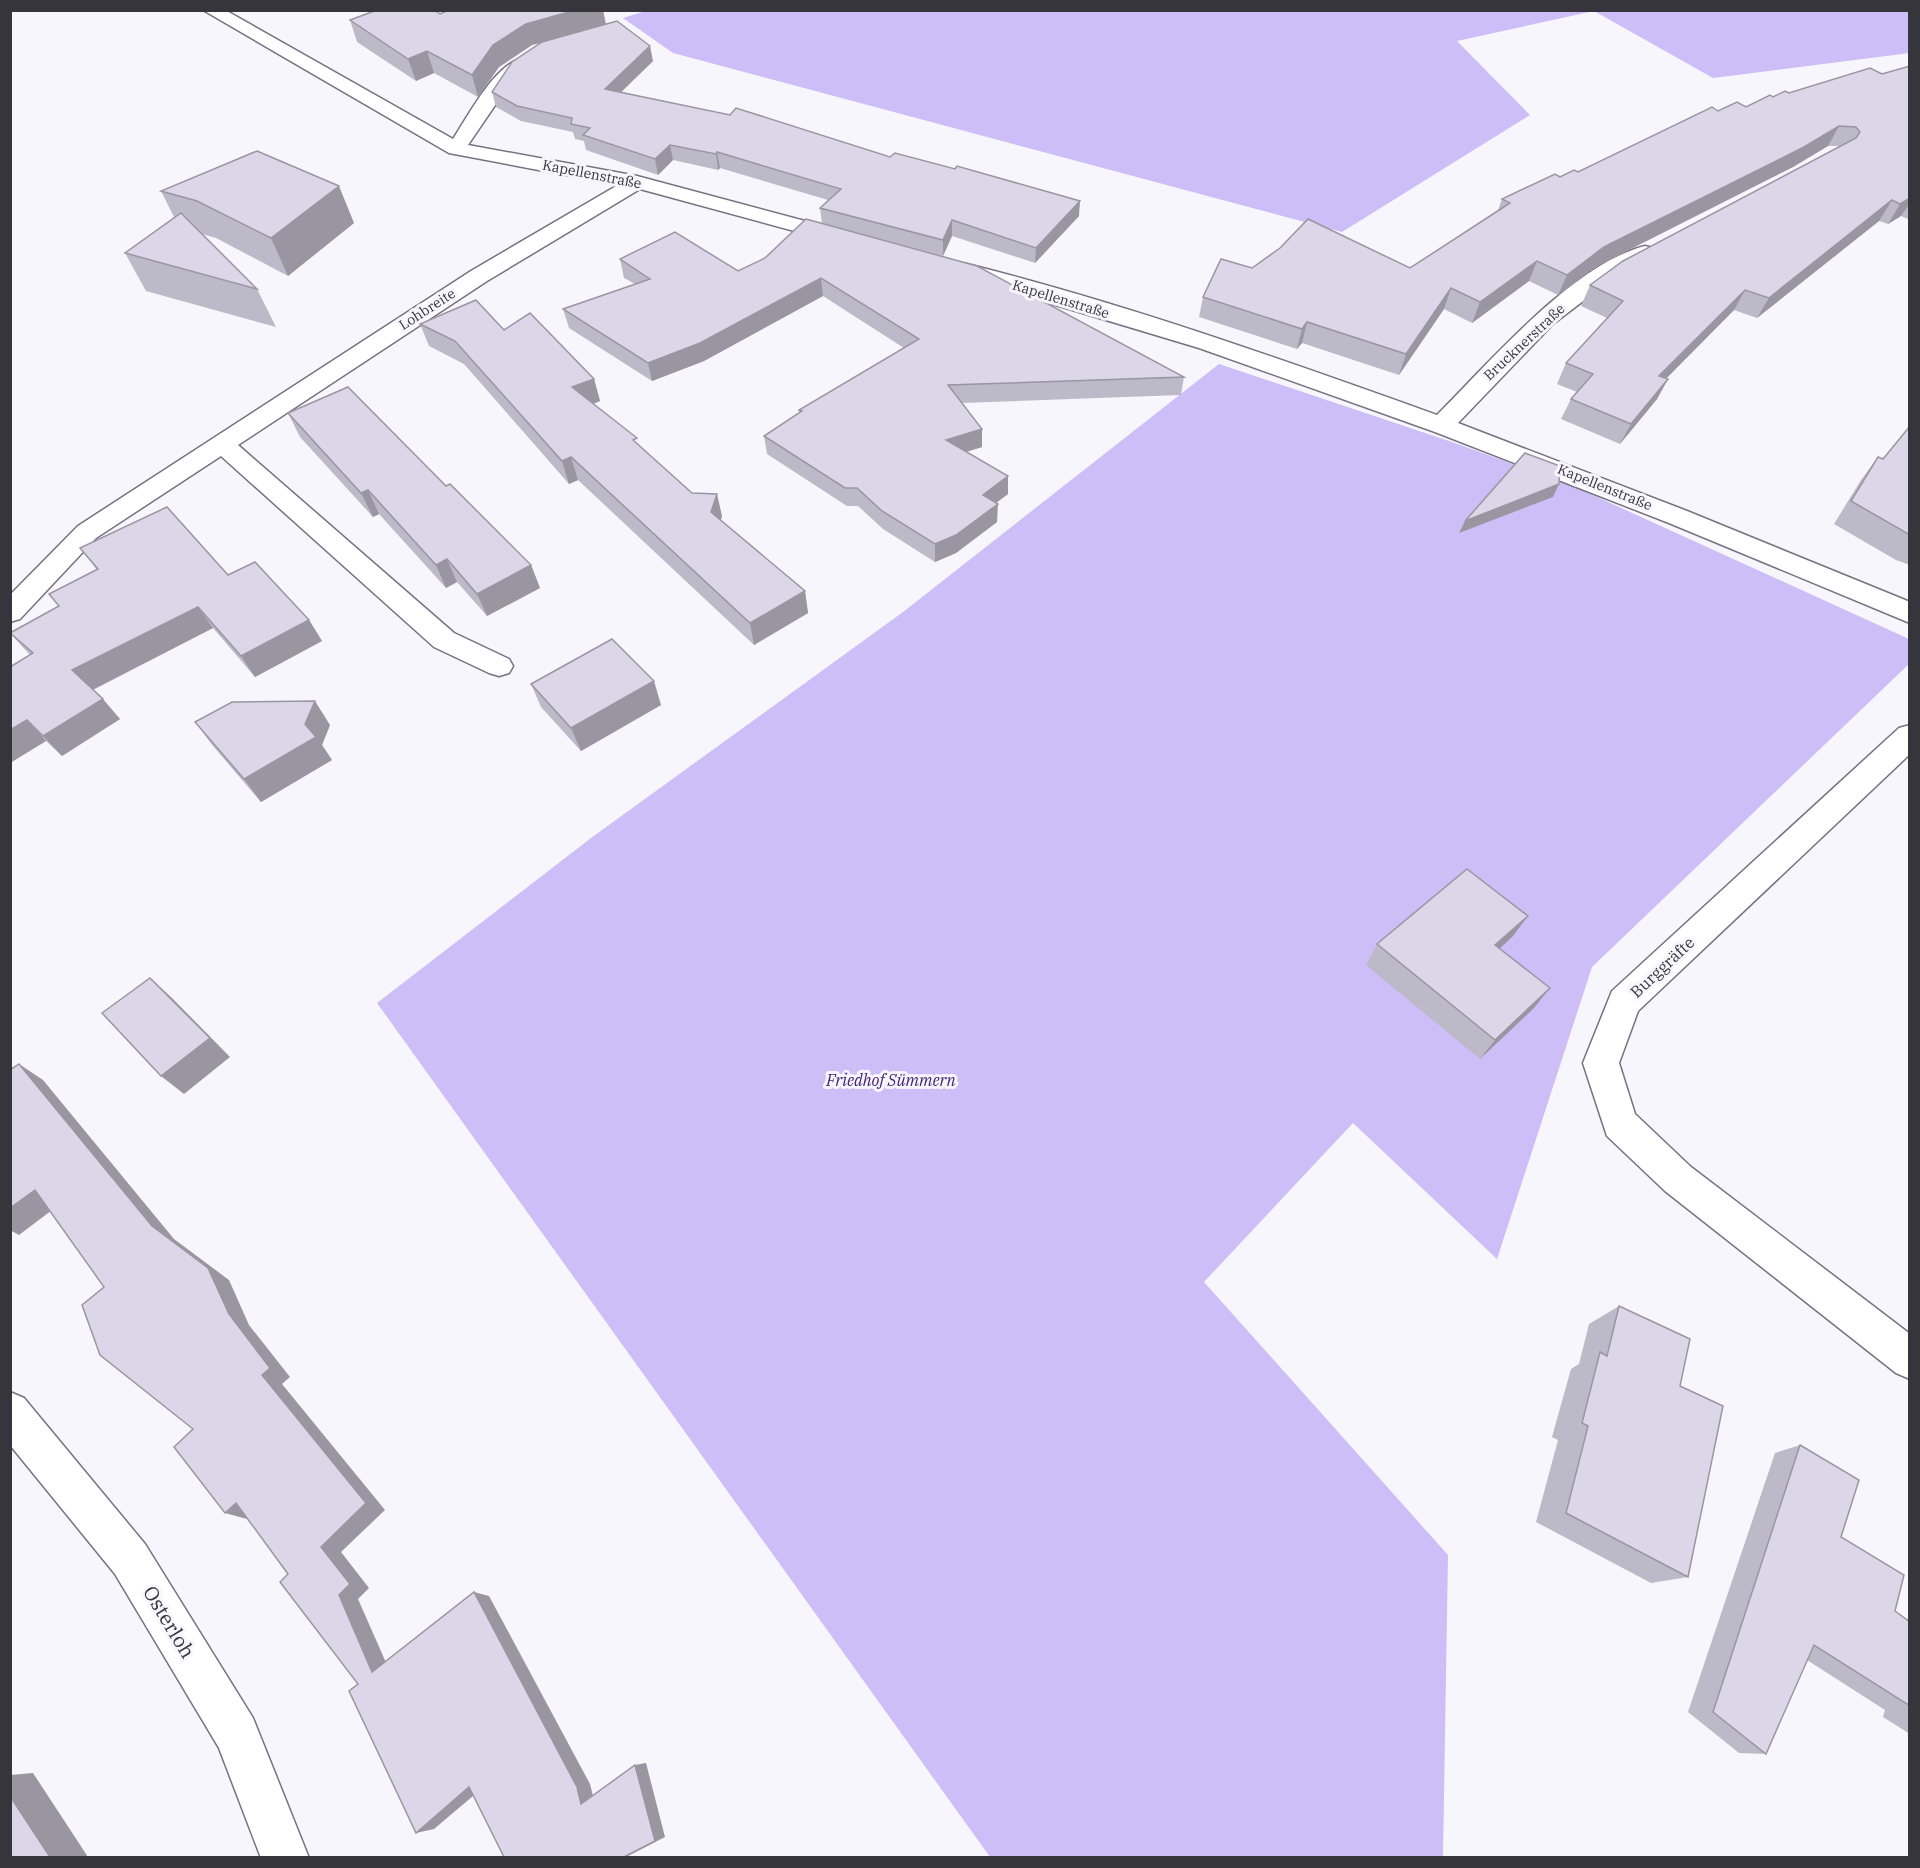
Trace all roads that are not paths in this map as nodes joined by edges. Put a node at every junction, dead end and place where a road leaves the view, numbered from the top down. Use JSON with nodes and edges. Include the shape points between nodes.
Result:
{"nodes":[{"id":1,"x":211,"y":10,"type":"edge"},
{"id":2,"x":539,"y":51,"type":"edge"},
{"id":3,"x":456,"y":149,"type":"junction"},
{"id":4,"x":637,"y":182,"type":"junction"},
{"id":5,"x":1666,"y":242,"type":"edge"},
{"id":6,"x":864,"y":243,"type":"edge"},
{"id":7,"x":943,"y":265,"type":"edge"},
{"id":8,"x":1442,"y":425,"type":"junction"},
{"id":9,"x":221,"y":443,"type":"junction"},
{"id":10,"x":10,"y":612,"type":"edge"},
{"id":11,"x":1910,"y":613,"type":"edge"},
{"id":12,"x":499,"y":666,"type":"dead end"},
{"id":13,"x":1910,"y":736,"type":"edge"},
{"id":14,"x":1910,"y":1359,"type":"edge"},
{"id":15,"x":10,"y":1412,"type":"edge"},
{"id":16,"x":285,"y":1857,"type":"edge"}],
"edges":[{"from":1,"to":3,"type":"street","name":"Kapellenstraße"},
{"from":2,"to":3,"type":"street","via":[[508,72]]},
{"from":3,"to":4,"type":"street","name":"Kapellenstraße"},
{"from":4,"to":6,"type":"street","name":"Kapellenstraße"},
{"from":4,"to":9,"type":"street","name":"Lohbreite","via":[[479,276]]},
{"from":5,"to":8,"type":"street","name":"Brucknerstraße","via":[[1604,274],[1545,318]]},
{"from":7,"to":8,"type":"street","name":"Kapellenstraße","via":[[1045,292]]},
{"from":8,"to":11,"type":"street","name":"Kapellenstraße"},
{"from":9,"to":10,"type":"street","name":"Lohbreite","via":[[87,532]]},
{"from":9,"to":12,"type":"street","via":[[444,640]]},
{"from":13,"to":14,"type":"street","name":"Burggräfte","via":[[1624,1002],[1601,1063],[1620,1124],[1678,1179]]},
{"from":15,"to":16,"type":"street","name":"Osterloh","via":[[130,1559],[237,1734]]}]}
